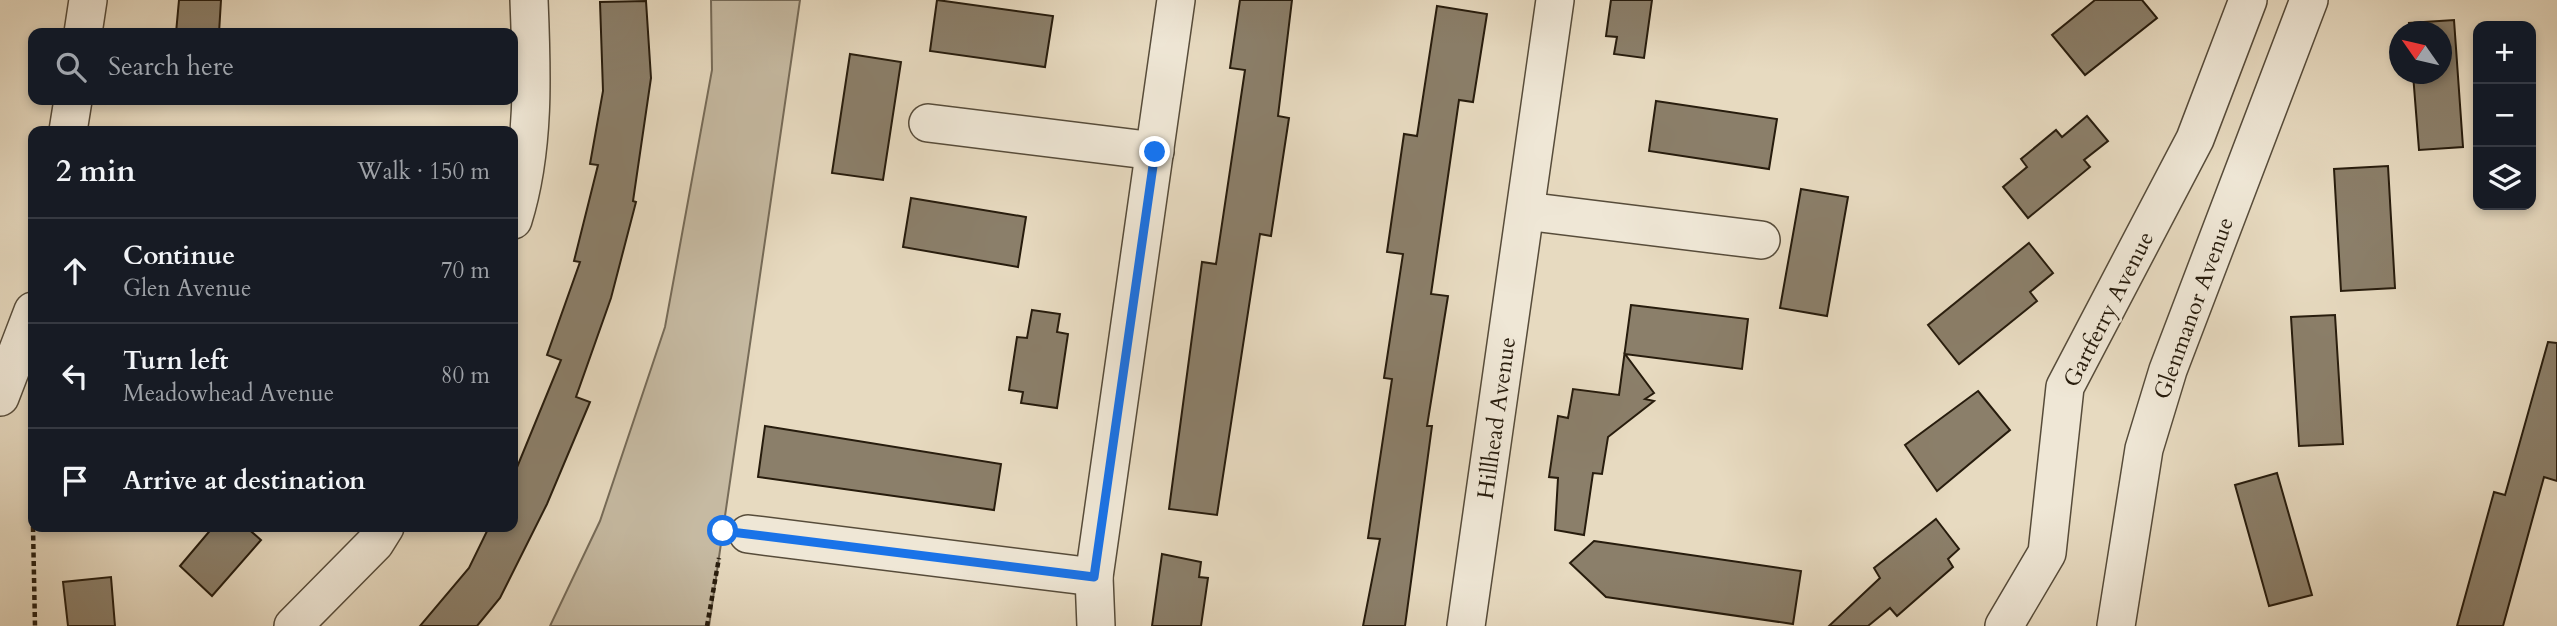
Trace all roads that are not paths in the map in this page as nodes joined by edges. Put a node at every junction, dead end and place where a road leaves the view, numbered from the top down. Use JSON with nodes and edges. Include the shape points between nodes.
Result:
{"nodes":[{"id":1,"x":88,"y":0,"type":"edge"},
{"id":2,"x":529,"y":0,"type":"edge"},
{"id":3,"x":1176,"y":0,"type":"edge"},
{"id":4,"x":1555,"y":0,"type":"edge"},
{"id":5,"x":2248,"y":0,"type":"edge"},
{"id":6,"x":2309,"y":0,"type":"edge"},
{"id":7,"x":84,"y":28,"type":"edge"},
{"id":8,"x":72,"y":105,"type":"edge"},
{"id":9,"x":928,"y":123,"type":"dead end"},
{"id":10,"x":69,"y":126,"type":"edge"},
{"id":11,"x":1155,"y":152,"type":"junction"},
{"id":12,"x":518,"y":196,"type":"edge"},
{"id":13,"x":1526,"y":211,"type":"junction"},
{"id":14,"x":1761,"y":240,"type":"dead end"},
{"id":15,"x":28,"y":324,"type":"edge"},
{"id":16,"x":3,"y":388,"type":"edge"},
{"id":17,"x":382,"y":532,"type":"edge"},
{"id":18,"x":748,"y":534,"type":"road end"},
{"id":19,"x":1094,"y":577,"type":"junction"},
{"id":20,"x":293,"y":626,"type":"edge"},
{"id":21,"x":1096,"y":626,"type":"edge"},
{"id":22,"x":1466,"y":626,"type":"edge"},
{"id":23,"x":2004,"y":626,"type":"edge"},
{"id":24,"x":2116,"y":626,"type":"edge"}],
"edges":[{"from":1,"to":7,"type":"street"},
{"from":2,"to":12,"type":"street","via":[[529,115]]},
{"from":3,"to":11,"type":"street"},
{"from":4,"to":13,"type":"street","name":"Hillhead Avenue"},
{"from":5,"to":23,"type":"street","name":"Gartferry Avenue","via":[[2195,139],[2065,387],[2048,553]]},
{"from":6,"to":24,"type":"street","name":"Glenmanor Avenue","via":[[2168,370],[2148,436]]},
{"from":8,"to":10,"type":"street"},
{"from":9,"to":11,"type":"street"},
{"from":11,"to":19,"type":"street"},
{"from":13,"to":14,"type":"street"},
{"from":13,"to":22,"type":"street","name":"Hillhead Avenue"},
{"from":15,"to":16,"type":"street"},
{"from":17,"to":20,"type":"street"},
{"from":18,"to":19,"type":"street"},
{"from":19,"to":21,"type":"street"}]}
